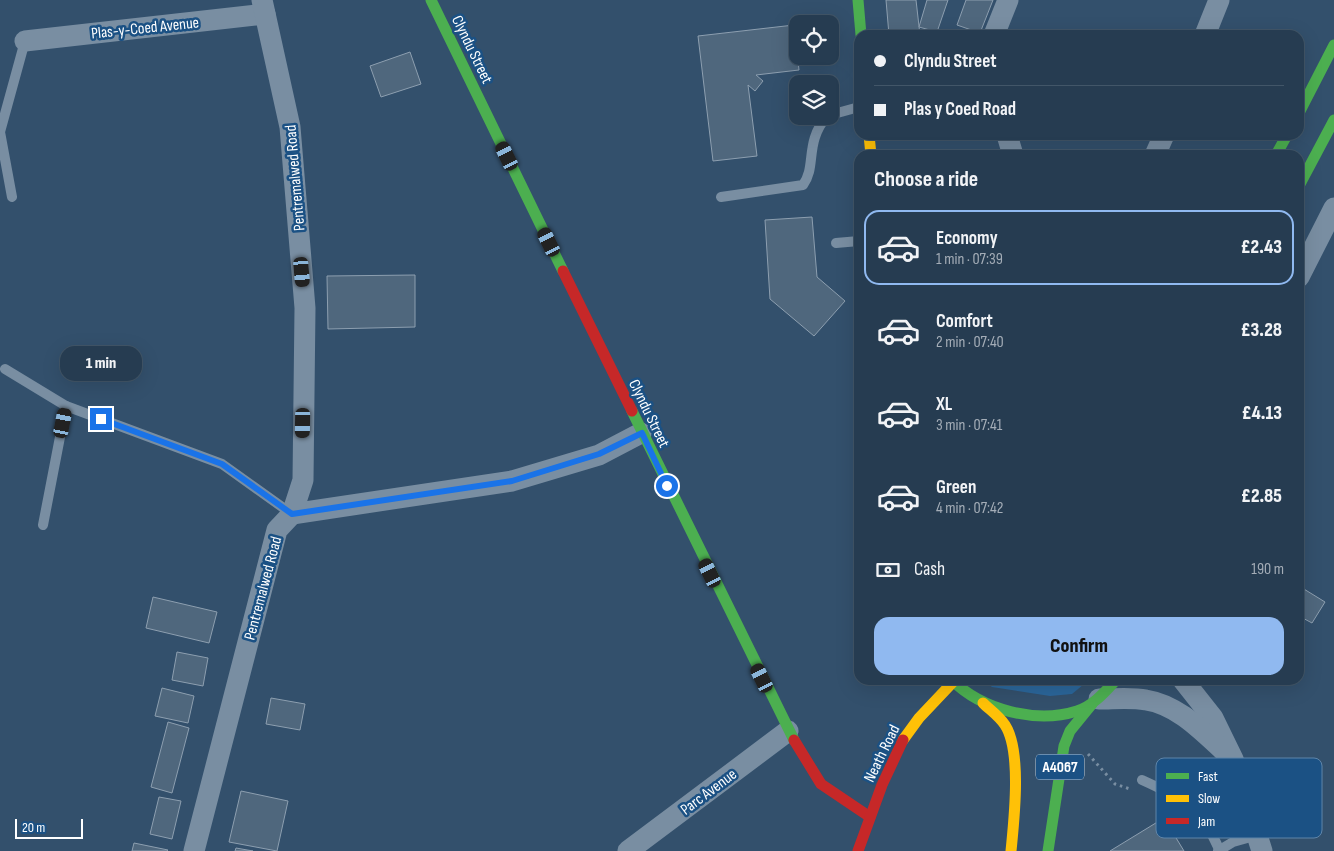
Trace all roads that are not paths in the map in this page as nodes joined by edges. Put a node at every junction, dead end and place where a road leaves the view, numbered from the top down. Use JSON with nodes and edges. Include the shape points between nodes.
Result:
{"nodes":[{"id":1,"x":432,"y":0,"type":"edge"},
{"id":2,"x":858,"y":0,"type":"edge"},
{"id":3,"x":1008,"y":0,"type":"edge"},
{"id":4,"x":1220,"y":0,"type":"edge"},
{"id":5,"x":264,"y":7,"type":"edge"},
{"id":6,"x":861,"y":30,"type":"edge"},
{"id":7,"x":996,"y":30,"type":"edge"},
{"id":8,"x":1207,"y":30,"type":"edge"},
{"id":9,"x":25,"y":41,"type":"joint"},
{"id":10,"x":1334,"y":45,"type":"edge"},
{"id":11,"x":1304,"y":103,"type":"edge"},
{"id":12,"x":854,"y":108,"type":"edge"},
{"id":13,"x":839,"y":113,"type":"edge"},
{"id":14,"x":1334,"y":120,"type":"edge"},
{"id":15,"x":820,"y":125,"type":"edge"},
{"id":16,"x":1304,"y":177,"type":"edge"},
{"id":17,"x":12,"y":196,"type":"dead end"},
{"id":18,"x":721,"y":197,"type":"dead end"},
{"id":19,"x":1334,"y":208,"type":"edge"},
{"id":20,"x":854,"y":241,"type":"edge"},
{"id":21,"x":836,"y":243,"type":"dead end"},
{"id":22,"x":1326,"y":243,"type":"edge"},
{"id":23,"x":1304,"y":271,"type":"edge"},
{"id":24,"x":5,"y":369,"type":"dead end"},
{"id":25,"x":66,"y":406,"type":"junction"},
{"id":26,"x":642,"y":433,"type":"junction"},
{"id":27,"x":292,"y":514,"type":"junction"},
{"id":28,"x":43,"y":525,"type":"dead end"},
{"id":29,"x":949,"y":685,"type":"edge"},
{"id":30,"x":957,"y":685,"type":"edge"},
{"id":31,"x":1111,"y":685,"type":"edge"},
{"id":32,"x":1187,"y":685,"type":"edge"},
{"id":33,"x":1096,"y":701,"type":"junction"},
{"id":34,"x":983,"y":703,"type":"junction"},
{"id":35,"x":788,"y":731,"type":"junction"},
{"id":36,"x":1232,"y":758,"type":"edge"},
{"id":37,"x":1233,"y":758,"type":"edge"},
{"id":38,"x":1142,"y":780,"type":"road end"},
{"id":39,"x":1156,"y":786,"type":"edge"},
{"id":40,"x":870,"y":817,"type":"junction"},
{"id":41,"x":1212,"y":838,"type":"edge"},
{"id":42,"x":1260,"y":843,"type":"edge"},
{"id":43,"x":1218,"y":850,"type":"edge"},
{"id":44,"x":194,"y":851,"type":"edge"},
{"id":45,"x":628,"y":851,"type":"edge"},
{"id":46,"x":858,"y":851,"type":"edge"},
{"id":47,"x":1011,"y":851,"type":"edge"},
{"id":48,"x":1048,"y":851,"type":"edge"}],
"edges":[{"from":1,"to":26,"type":"main road","name":"Clyndu Street"},
{"from":2,"to":6,"type":"main road"},
{"from":3,"to":7,"type":"street"},
{"from":4,"to":8,"type":"street"},
{"from":5,"to":9,"type":"street","name":"Plas-y-Coed Avenue"},
{"from":5,"to":27,"type":"street","name":"Pentremalwed Road","via":[[290,127],[304,308],[303,480]]},
{"from":9,"to":17,"type":"lane","via":[[0,132]]},
{"from":10,"to":11,"type":"main road"},
{"from":12,"to":13,"type":"lane"},
{"from":14,"to":16,"type":"main road"},
{"from":15,"to":18,"type":"lane","via":[[812,142],[809,177],[803,185]]},
{"from":19,"to":22,"type":"street"},
{"from":20,"to":21,"type":"lane"},
{"from":22,"to":23,"type":"street"},
{"from":24,"to":25,"type":"lane"},
{"from":25,"to":27,"type":"lane","via":[[222,464]]},
{"from":25,"to":28,"type":"lane"},
{"from":26,"to":27,"type":"street","via":[[599,454],[512,481]]},
{"from":26,"to":35,"type":"main road","name":"Clyndu Street"},
{"from":27,"to":44,"type":"street","name":"Pentremalwed Road","via":[[277,530]]},
{"from":29,"to":40,"type":"main road","name":"Neath Road","via":[[912,725]]},
{"from":30,"to":34,"type":"main road"},
{"from":31,"to":33,"type":"main road"},
{"from":32,"to":37,"type":"street","via":[[1213,718]]},
{"from":33,"to":34,"type":"main road","via":[[1061,715],[1003,709]]},
{"from":33,"to":36,"type":"street","via":[[1144,699],[1162,704],[1181,714]]},
{"from":33,"to":48,"type":"main road","number":"A4067","via":[[1070,732],[1064,746]]},
{"from":34,"to":47,"type":"main road","number":"A4067","via":[[1006,726],[1013,755]]},
{"from":35,"to":40,"type":"main road","name":"Clyndu Street","via":[[820,784]]},
{"from":35,"to":45,"type":"street","name":"Parc Avenue"},
{"from":38,"to":39,"type":"lane"},
{"from":40,"to":46,"type":"main road","name":"Neath Road"},
{"from":41,"to":43,"type":"lane"},
{"from":42,"to":43,"type":"lane","via":[[1233,842]]}]}
